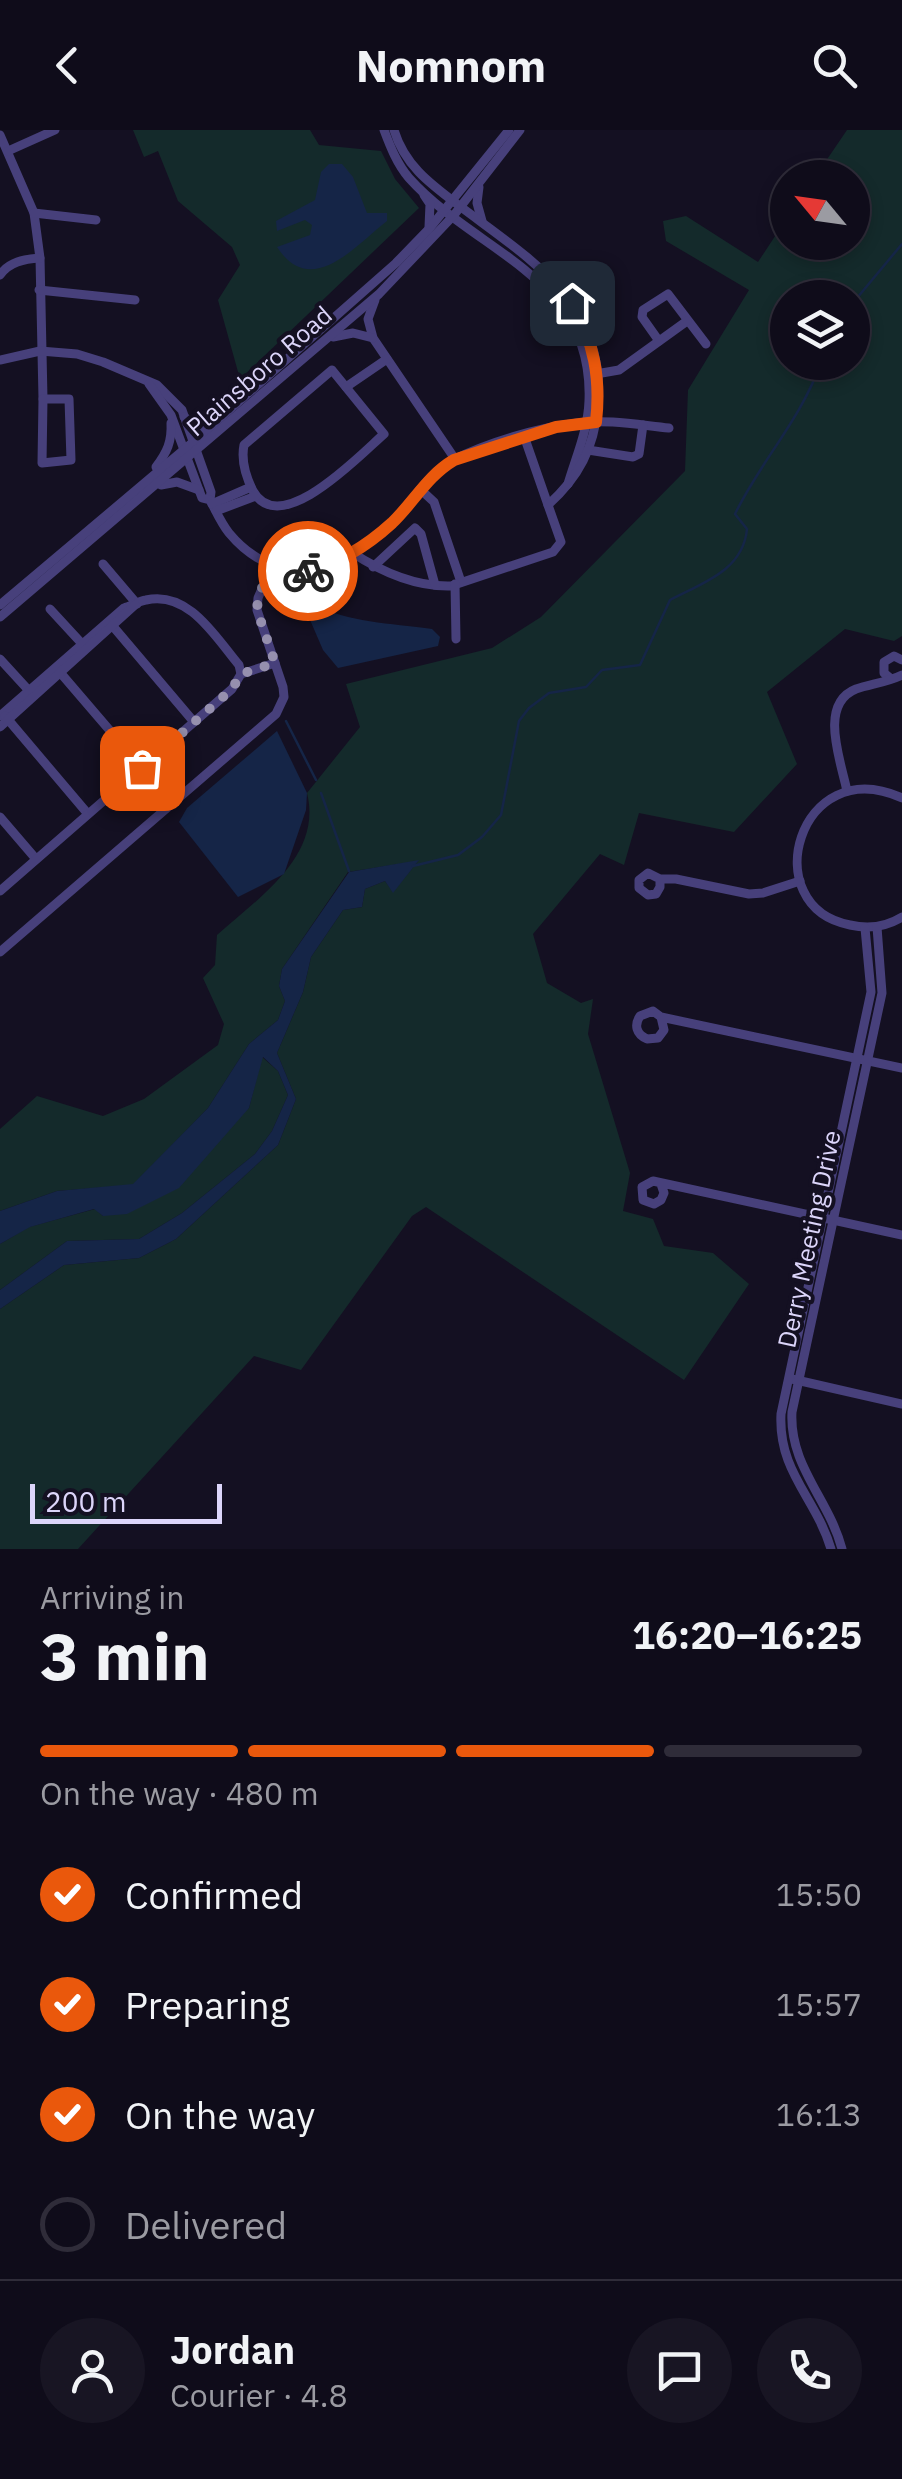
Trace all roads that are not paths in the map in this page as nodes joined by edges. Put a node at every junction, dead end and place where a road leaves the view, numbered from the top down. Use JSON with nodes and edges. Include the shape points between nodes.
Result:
{"nodes":[{"id":1,"x":55,"y":130,"type":"edge"},
{"id":2,"x":384,"y":130,"type":"edge"},
{"id":3,"x":394,"y":130,"type":"edge"},
{"id":4,"x":509,"y":130,"type":"edge"},
{"id":5,"x":520,"y":130,"type":"edge"},
{"id":6,"x":0,"y":135,"type":"edge"},
{"id":7,"x":8,"y":150,"type":"junction"},
{"id":8,"x":13,"y":162,"type":"junction"},
{"id":9,"x":0,"y":170,"type":"edge"},
{"id":10,"x":480,"y":182,"type":"junction"},
{"id":11,"x":421,"y":188,"type":"junction"},
{"id":12,"x":453,"y":208,"type":"junction"},
{"id":13,"x":34,"y":214,"type":"junction"},
{"id":14,"x":96,"y":220,"type":"dead end"},
{"id":15,"x":483,"y":224,"type":"junction"},
{"id":16,"x":429,"y":230,"type":"junction"},
{"id":17,"x":40,"y":258,"type":"junction"},
{"id":18,"x":0,"y":275,"type":"edge"},
{"id":19,"x":39,"y":290,"type":"junction"},
{"id":20,"x":379,"y":294,"type":"junction"},
{"id":21,"x":135,"y":300,"type":"dead end"},
{"id":22,"x":687,"y":321,"type":"junction"},
{"id":23,"x":373,"y":338,"type":"junction"},
{"id":24,"x":659,"y":341,"type":"junction"},
{"id":25,"x":322,"y":344,"type":"junction"},
{"id":26,"x":706,"y":344,"type":"dead end"},
{"id":27,"x":40,"y":351,"type":"junction"},
{"id":28,"x":388,"y":359,"type":"junction"},
{"id":29,"x":0,"y":360,"type":"edge"},
{"id":30,"x":593,"y":374,"type":"junction"},
{"id":31,"x":149,"y":384,"type":"junction"},
{"id":32,"x":346,"y":387,"type":"junction"},
{"id":33,"x":43,"y":399,"type":"junction"},
{"id":34,"x":171,"y":415,"type":"junction"},
{"id":35,"x":184,"y":417,"type":"junction"},
{"id":36,"x":221,"y":418,"type":"junction"},
{"id":37,"x":591,"y":422,"type":"junction"},
{"id":38,"x":644,"y":425,"type":"junction"},
{"id":39,"x":669,"y":428,"type":"dead end"},
{"id":40,"x":524,"y":436,"type":"junction"},
{"id":41,"x":207,"y":444,"type":"junction"},
{"id":42,"x":588,"y":450,"type":"junction"},
{"id":43,"x":190,"y":451,"type":"junction"},
{"id":44,"x":456,"y":459,"type":"junction"},
{"id":45,"x":206,"y":478,"type":"junction"},
{"id":46,"x":568,"y":486,"type":"junction"},
{"id":47,"x":138,"y":487,"type":"junction"},
{"id":48,"x":420,"y":489,"type":"junction"},
{"id":49,"x":199,"y":490,"type":"junction"},
{"id":50,"x":150,"y":492,"type":"junction"},
{"id":51,"x":254,"y":492,"type":"junction"},
{"id":52,"x":213,"y":505,"type":"junction"},
{"id":53,"x":548,"y":505,"type":"junction"},
{"id":54,"x":351,"y":552,"type":"junction"},
{"id":55,"x":272,"y":563,"type":"junction"},
{"id":56,"x":103,"y":564,"type":"dead end"},
{"id":57,"x":373,"y":567,"type":"junction"},
{"id":58,"x":458,"y":583,"type":"junction"},
{"id":59,"x":435,"y":585,"type":"junction"},
{"id":60,"x":137,"y":604,"type":"junction"},
{"id":61,"x":0,"y":605,"type":"edge"},
{"id":62,"x":50,"y":609,"type":"dead end"},
{"id":63,"x":0,"y":618,"type":"edge"},
{"id":64,"x":111,"y":625,"type":"junction"},
{"id":65,"x":456,"y":639,"type":"dead end"},
{"id":66,"x":86,"y":648,"type":"junction"},
{"id":67,"x":0,"y":659,"type":"edge"},
{"id":68,"x":902,"y":660,"type":"edge"},
{"id":69,"x":275,"y":663,"type":"junction"},
{"id":70,"x":59,"y":671,"type":"junction"},
{"id":71,"x":241,"y":674,"type":"junction"},
{"id":72,"x":902,"y":676,"type":"edge"},
{"id":73,"x":890,"y":678,"type":"junction"},
{"id":74,"x":32,"y":694,"type":"junction"},
{"id":75,"x":3,"y":719,"type":"edge"},
{"id":76,"x":194,"y":722,"type":"junction"},
{"id":77,"x":142,"y":768,"type":"junction"},
{"id":78,"x":847,"y":791,"type":"junction"},
{"id":79,"x":902,"y":798,"type":"edge"},
{"id":80,"x":88,"y":814,"type":"junction"},
{"id":81,"x":0,"y":817,"type":"edge"},
{"id":82,"x":36,"y":859,"type":"junction"},
{"id":83,"x":660,"y":880,"type":"dead end"},
{"id":84,"x":800,"y":880,"type":"junction"},
{"id":85,"x":0,"y":890,"type":"edge"},
{"id":86,"x":902,"y":917,"type":"edge"},
{"id":87,"x":877,"y":927,"type":"junction"},
{"id":88,"x":865,"y":928,"type":"junction"},
{"id":89,"x":0,"y":952,"type":"edge"},
{"id":90,"x":662,"y":1016,"type":"dead end"},
{"id":91,"x":857,"y":1058,"type":"junction"},
{"id":92,"x":868,"y":1060,"type":"junction"},
{"id":93,"x":902,"y":1068,"type":"edge"},
{"id":94,"x":661,"y":1184,"type":"dead end"},
{"id":95,"x":828,"y":1219,"type":"junction"},
{"id":96,"x":902,"y":1235,"type":"edge"},
{"id":97,"x":793,"y":1380,"type":"junction"},
{"id":98,"x":902,"y":1404,"type":"edge"},
{"id":99,"x":831,"y":1549,"type":"edge"},
{"id":100,"x":842,"y":1549,"type":"edge"}],
"edges":[{"from":1,"to":7,"type":"street"},
{"from":2,"to":11,"type":"street","via":[[397,160]]},
{"from":3,"to":12,"type":"street","via":[[408,160]]},
{"from":4,"to":12,"type":"street","name":"Plainsboro Road"},
{"from":5,"to":10,"type":"street","name":"Plainsboro Road"},
{"from":6,"to":7,"type":"street"},
{"from":7,"to":8,"type":"street"},
{"from":8,"to":9,"type":"street"},
{"from":8,"to":13,"type":"street"},
{"from":10,"to":12,"type":"street","name":"Plainsboro Road"},
{"from":10,"to":15,"type":"street"},
{"from":11,"to":12,"type":"street"},
{"from":11,"to":16,"type":"street","via":[[430,204]]},
{"from":12,"to":15,"type":"street"},
{"from":12,"to":16,"type":"street","name":"Plainsboro Road"},
{"from":12,"to":20,"type":"street","name":"Plainsboro Road"},
{"from":12,"to":30,"type":"street","via":[[553,294]]},
{"from":13,"to":14,"type":"street"},
{"from":13,"to":17,"type":"street"},
{"from":15,"to":30,"type":"street","via":[[558,285],[581,320]]},
{"from":16,"to":36,"type":"street","name":"Plainsboro Road"},
{"from":17,"to":18,"type":"street"},
{"from":17,"to":19,"type":"street"},
{"from":19,"to":21,"type":"street"},
{"from":19,"to":27,"type":"street"},
{"from":20,"to":23,"type":"street","via":[[368,319]]},
{"from":20,"to":25,"type":"street","name":"Plainsboro Road"},
{"from":22,"to":24,"type":"street"},
{"from":22,"to":24,"type":"street","via":[[668,294],[662,296],[642,316]]},
{"from":22,"to":26,"type":"street"},
{"from":23,"to":25,"type":"street","via":[[346,333]]},
{"from":23,"to":28,"type":"street"},
{"from":24,"to":30,"type":"street","via":[[619,370]]},
{"from":25,"to":41,"type":"street","name":"Plainsboro Road"},
{"from":27,"to":29,"type":"street"},
{"from":27,"to":31,"type":"street","via":[[104,362]]},
{"from":27,"to":33,"type":"street"},
{"from":28,"to":32,"type":"street"},
{"from":28,"to":44,"type":"street"},
{"from":30,"to":37,"type":"street"},
{"from":31,"to":34,"type":"street"},
{"from":31,"to":35,"type":"street","via":[[172,397]]},
{"from":32,"to":51,"type":"street","via":[[332,370],[244,445]]},
{"from":32,"to":51,"type":"street","via":[[384,434],[322,491],[278,506]]},
{"from":33,"to":33,"type":"street","via":[[42,463],[71,460],[69,399]]},
{"from":34,"to":43,"type":"street"},
{"from":34,"to":47,"type":"street","via":[[167,452]]},
{"from":35,"to":36,"type":"street","via":[[200,426]]},
{"from":35,"to":43,"type":"street"},
{"from":36,"to":43,"type":"street","name":"Plainsboro Road"},
{"from":37,"to":38,"type":"street"},
{"from":37,"to":40,"type":"street"},
{"from":37,"to":42,"type":"street"},
{"from":37,"to":46,"type":"street"},
{"from":38,"to":39,"type":"street"},
{"from":38,"to":42,"type":"street","via":[[633,457]]},
{"from":40,"to":44,"type":"street"},
{"from":40,"to":53,"type":"street"},
{"from":41,"to":43,"type":"street","name":"Plainsboro Road"},
{"from":41,"to":45,"type":"street"},
{"from":42,"to":46,"type":"street"},
{"from":43,"to":45,"type":"street"},
{"from":43,"to":47,"type":"street","name":"Plainsboro Road"},
{"from":43,"to":49,"type":"street"},
{"from":43,"to":50,"type":"street","name":"Plainsboro Road"},
{"from":44,"to":48,"type":"street"},
{"from":45,"to":52,"type":"street"},
{"from":46,"to":53,"type":"street"},
{"from":47,"to":61,"type":"street","name":"Plainsboro Road"},
{"from":48,"to":54,"type":"street","via":[[392,522]]},
{"from":48,"to":58,"type":"street","via":[[434,502]]},
{"from":49,"to":50,"type":"street","via":[[177,482]]},
{"from":49,"to":52,"type":"street"},
{"from":50,"to":63,"type":"street","name":"Plainsboro Road"},
{"from":51,"to":52,"type":"street"},
{"from":52,"to":55,"type":"street","via":[[233,537]]},
{"from":53,"to":58,"type":"street","via":[[558,548]]},
{"from":54,"to":55,"type":"street","via":[[308,571]]},
{"from":54,"to":57,"type":"street"},
{"from":55,"to":69,"type":"street","via":[[257,610]]},
{"from":56,"to":60,"type":"street"},
{"from":57,"to":59,"type":"street"},
{"from":57,"to":59,"type":"street","via":[[415,528]]},
{"from":58,"to":59,"type":"street"},
{"from":58,"to":65,"type":"street"},
{"from":60,"to":64,"type":"street"},
{"from":60,"to":71,"type":"street","via":[[147,599],[185,606]]},
{"from":62,"to":66,"type":"street"},
{"from":64,"to":66,"type":"street"},
{"from":64,"to":76,"type":"street"},
{"from":66,"to":70,"type":"street"},
{"from":67,"to":74,"type":"street"},
{"from":68,"to":73,"type":"street","via":[[884,662]]},
{"from":69,"to":71,"type":"street"},
{"from":69,"to":89,"type":"street","via":[[284,697],[276,714]]},
{"from":70,"to":74,"type":"street"},
{"from":70,"to":77,"type":"street"},
{"from":71,"to":76,"type":"street"},
{"from":72,"to":73,"type":"street"},
{"from":73,"to":78,"type":"street","via":[[852,690],[835,708]]},
{"from":74,"to":75,"type":"street"},
{"from":75,"to":80,"type":"street"},
{"from":76,"to":77,"type":"street"},
{"from":77,"to":80,"type":"street"},
{"from":78,"to":79,"type":"street","via":[[884,790]]},
{"from":78,"to":84,"type":"street","via":[[826,800],[805,826],[796,858]]},
{"from":80,"to":82,"type":"street"},
{"from":81,"to":82,"type":"street"},
{"from":82,"to":85,"type":"street"},
{"from":83,"to":84,"type":"street","via":[[749,894]]},
{"from":84,"to":88,"type":"street","via":[[825,915]]},
{"from":86,"to":87,"type":"street"},
{"from":87,"to":88,"type":"street"},
{"from":87,"to":92,"type":"street","name":"Derry Meeting Drive","via":[[882,993]]},
{"from":88,"to":91,"type":"street","name":"Derry Meeting Drive","via":[[871,992]]},
{"from":90,"to":91,"type":"street"},
{"from":91,"to":92,"type":"street"},
{"from":91,"to":95,"type":"street","name":"Derry Meeting Drive"},
{"from":92,"to":93,"type":"street"},
{"from":92,"to":95,"type":"street","name":"Derry Meeting Drive"},
{"from":94,"to":95,"type":"street"},
{"from":95,"to":96,"type":"street"},
{"from":95,"to":97,"type":"street","name":"Derry Meeting Drive"},
{"from":97,"to":98,"type":"street"},
{"from":97,"to":99,"type":"street","name":"Derry Meeting Drive","via":[[780,1426],[785,1456]]},
{"from":97,"to":100,"type":"street","name":"Derry Meeting Drive","via":[[792,1441]]}]}
